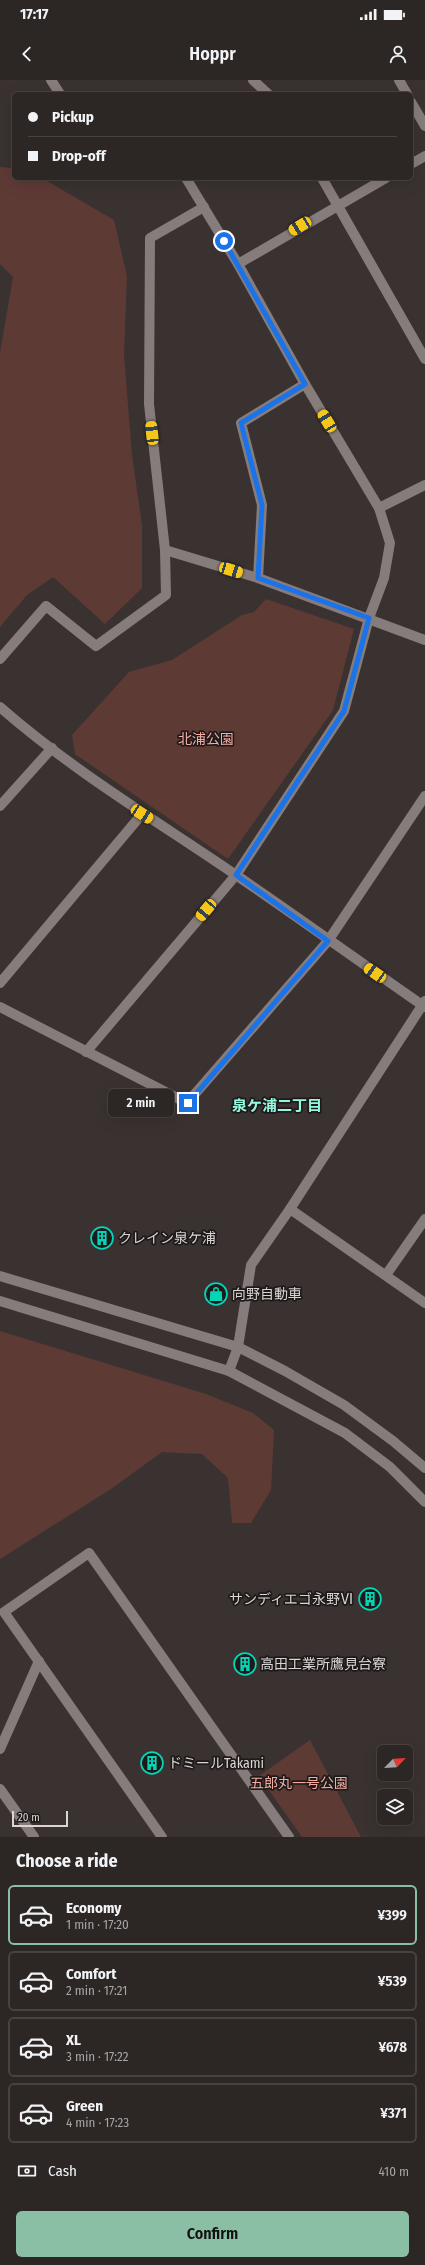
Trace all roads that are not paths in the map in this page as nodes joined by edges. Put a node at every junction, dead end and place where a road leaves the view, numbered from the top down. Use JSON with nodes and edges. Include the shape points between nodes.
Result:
{"nodes":[{"id":1,"x":51,"y":80,"type":"edge"},
{"id":2,"x":253,"y":80,"type":"edge"},
{"id":3,"x":399,"y":80,"type":"edge"},
{"id":4,"x":59,"y":92,"type":"edge"},
{"id":5,"x":266,"y":92,"type":"edge"},
{"id":6,"x":406,"y":92,"type":"edge"},
{"id":7,"x":413,"y":105,"type":"edge"},
{"id":8,"x":425,"y":126,"type":"edge"},
{"id":9,"x":425,"y":156,"type":"edge"},
{"id":10,"x":413,"y":163,"type":"edge"},
{"id":11,"x":187,"y":180,"type":"edge"},
{"id":12,"x":323,"y":180,"type":"edge"},
{"id":13,"x":382,"y":180,"type":"edge"},
{"id":14,"x":338,"y":204,"type":"junction"},
{"id":15,"x":204,"y":207,"type":"junction"},
{"id":16,"x":238,"y":264,"type":"junction"},
{"id":17,"x":425,"y":359,"type":"edge"},
{"id":18,"x":305,"y":384,"type":"junction"},
{"id":19,"x":425,"y":485,"type":"edge"},
{"id":20,"x":379,"y":508,"type":"junction"},
{"id":21,"x":165,"y":550,"type":"junction"},
{"id":22,"x":258,"y":578,"type":"junction"},
{"id":23,"x":369,"y":618,"type":"junction"},
{"id":24,"x":425,"y":640,"type":"edge"},
{"id":25,"x":0,"y":659,"type":"edge"},
{"id":26,"x":1,"y":710,"type":"edge"},
{"id":27,"x":52,"y":748,"type":"junction"},
{"id":28,"x":425,"y":796,"type":"edge"},
{"id":29,"x":0,"y":806,"type":"edge"},
{"id":30,"x":142,"y":814,"type":"junction"},
{"id":31,"x":236,"y":875,"type":"junction"},
{"id":32,"x":328,"y":941,"type":"junction"},
{"id":33,"x":0,"y":983,"type":"edge"},
{"id":34,"x":424,"y":1004,"type":"edge"},
{"id":35,"x":0,"y":1007,"type":"edge"},
{"id":36,"x":86,"y":1052,"type":"junction"},
{"id":37,"x":290,"y":1209,"type":"junction"},
{"id":38,"x":425,"y":1218,"type":"edge"},
{"id":39,"x":386,"y":1275,"type":"junction"},
{"id":40,"x":0,"y":1276,"type":"edge"},
{"id":41,"x":0,"y":1301,"type":"edge"},
{"id":42,"x":425,"y":1302,"type":"edge"},
{"id":43,"x":238,"y":1347,"type":"junction"},
{"id":44,"x":229,"y":1371,"type":"junction"},
{"id":45,"x":425,"y":1468,"type":"edge"},
{"id":46,"x":425,"y":1502,"type":"edge"},
{"id":47,"x":39,"y":1661,"type":"junction"},
{"id":48,"x":0,"y":1749,"type":"edge"},
{"id":49,"x":0,"y":1789,"type":"edge"},
{"id":50,"x":34,"y":1837,"type":"edge"},
{"id":51,"x":162,"y":1837,"type":"edge"},
{"id":52,"x":289,"y":1837,"type":"edge"}],
"edges":[{"from":1,"to":4,"type":"street"},
{"from":2,"to":5,"type":"street"},
{"from":3,"to":6,"type":"street"},
{"from":7,"to":8,"type":"street"},
{"from":9,"to":10,"type":"street"},
{"from":11,"to":15,"type":"street"},
{"from":12,"to":14,"type":"street"},
{"from":13,"to":14,"type":"street"},
{"from":14,"to":16,"type":"street"},
{"from":14,"to":17,"type":"street"},
{"from":15,"to":16,"type":"street"},
{"from":15,"to":21,"type":"street","via":[[150,238],[149,404]]},
{"from":16,"to":18,"type":"street"},
{"from":18,"to":20,"type":"street"},
{"from":18,"to":22,"type":"street","via":[[241,423],[262,505]]},
{"from":19,"to":20,"type":"street"},
{"from":20,"to":23,"type":"street","via":[[390,543],[384,578]]},
{"from":21,"to":22,"type":"street"},
{"from":21,"to":25,"type":"street","via":[[166,595],[96,646],[46,606]]},
{"from":22,"to":23,"type":"street"},
{"from":23,"to":24,"type":"street"},
{"from":23,"to":31,"type":"street","via":[[344,711]]},
{"from":26,"to":27,"type":"street"},
{"from":27,"to":29,"type":"street"},
{"from":27,"to":30,"type":"street"},
{"from":28,"to":32,"type":"street"},
{"from":30,"to":31,"type":"street"},
{"from":30,"to":33,"type":"street"},
{"from":31,"to":32,"type":"street"},
{"from":31,"to":36,"type":"street"},
{"from":32,"to":34,"type":"street"},
{"from":32,"to":36,"type":"street","via":[[188,1103]]},
{"from":34,"to":37,"type":"street"},
{"from":35,"to":36,"type":"street"},
{"from":37,"to":39,"type":"street"},
{"from":37,"to":43,"type":"street","via":[[251,1265]]},
{"from":38,"to":39,"type":"street"},
{"from":39,"to":42,"type":"street"},
{"from":40,"to":43,"type":"street"},
{"from":41,"to":44,"type":"street"},
{"from":43,"to":44,"type":"street"},
{"from":43,"to":45,"type":"street","via":[[344,1405]]},
{"from":44,"to":46,"type":"street","via":[[345,1433],[390,1467]]},
{"from":47,"to":48,"type":"street"},
{"from":47,"to":51,"type":"street"},
{"from":47,"to":52,"type":"street","via":[[4,1612],[89,1552]]},
{"from":49,"to":50,"type":"street"}]}
